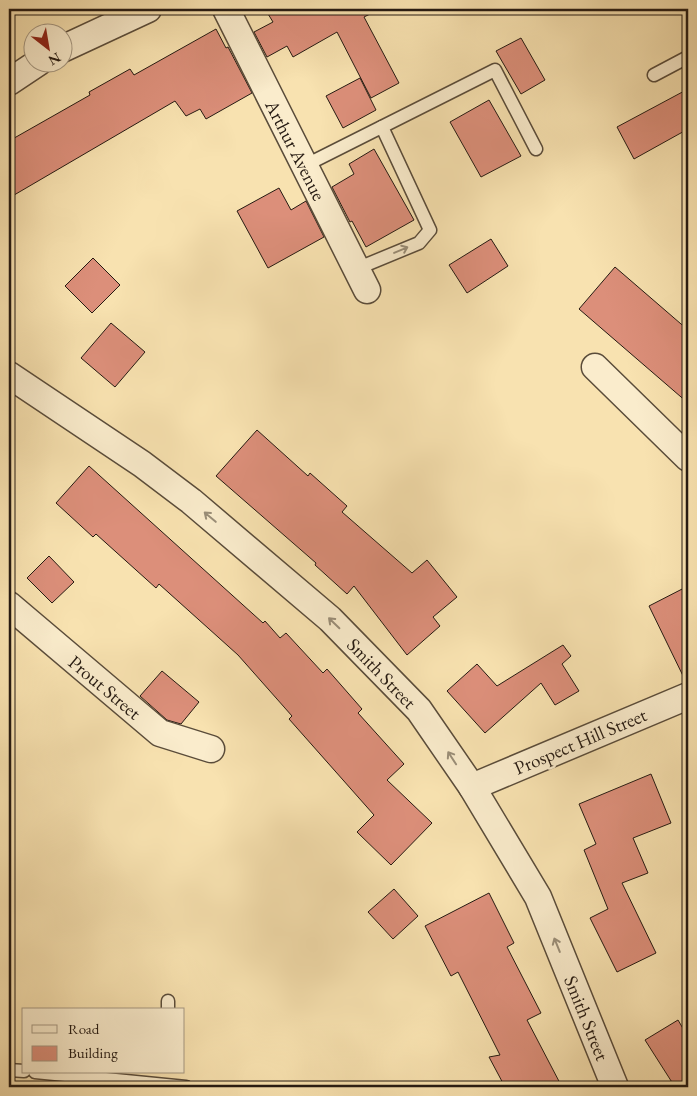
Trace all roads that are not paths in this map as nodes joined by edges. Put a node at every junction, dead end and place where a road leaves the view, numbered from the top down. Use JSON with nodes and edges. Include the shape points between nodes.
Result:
{"nodes":[{"id":1,"x":148,"y":9,"type":"edge"},
{"id":2,"x":226,"y":9,"type":"edge"},
{"id":3,"x":72,"y":44,"type":"edge"},
{"id":4,"x":688,"y":57,"type":"edge"},
{"id":5,"x":24,"y":72,"type":"edge"},
{"id":6,"x":654,"y":75,"type":"dead end"},
{"id":7,"x":9,"y":82,"type":"edge"},
{"id":8,"x":382,"y":127,"type":"junction"},
{"id":9,"x":536,"y":149,"type":"dead end"},
{"id":10,"x":304,"y":166,"type":"junction"},
{"id":11,"x":362,"y":280,"type":"joint"},
{"id":12,"x":596,"y":367,"type":"dead end"},
{"id":13,"x":9,"y":375,"type":"edge"},
{"id":14,"x":688,"y":458,"type":"edge"},
{"id":15,"x":9,"y":605,"type":"edge"},
{"id":16,"x":688,"y":696,"type":"edge"},
{"id":17,"x":212,"y":750,"type":"dead end"},
{"id":18,"x":472,"y":787,"type":"junction"},
{"id":19,"x":9,"y":1070,"type":"edge"},
{"id":20,"x":22,"y":1071,"type":"edge"},
{"id":21,"x":64,"y":1074,"type":"edge"},
{"id":22,"x":162,"y":1081,"type":"edge"},
{"id":23,"x":186,"y":1087,"type":"edge"},
{"id":24,"x":615,"y":1087,"type":"edge"}],
"edges":[{"from":1,"to":3,"type":"street"},
{"from":2,"to":10,"type":"street","name":"Arthur Avenue"},
{"from":4,"to":6,"type":"lane"},
{"from":5,"to":7,"type":"street"},
{"from":8,"to":9,"type":"lane","via":[[495,70]]},
{"from":8,"to":10,"type":"lane"},
{"from":11,"to":8,"type":"lane","one_way":true,"via":[[419,243],[430,230]]},
{"from":10,"to":11,"type":"street","name":"Arthur Avenue"},
{"from":12,"to":14,"type":"street"},
{"from":18,"to":13,"type":"street","name":"Smith Street","one_way":true,"via":[[419,710],[323,613],[167,482]]},
{"from":15,"to":17,"type":"street","name":"Prout Street","via":[[160,734]]},
{"from":16,"to":18,"type":"street","name":"Prospect Hill Street"},
{"from":24,"to":18,"type":"street","name":"Smith Street","one_way":true,"via":[[538,898]]},
{"from":19,"to":20,"type":"lane"},
{"from":21,"to":22,"type":"lane"},
{"from":22,"to":23,"type":"lane"}]}
